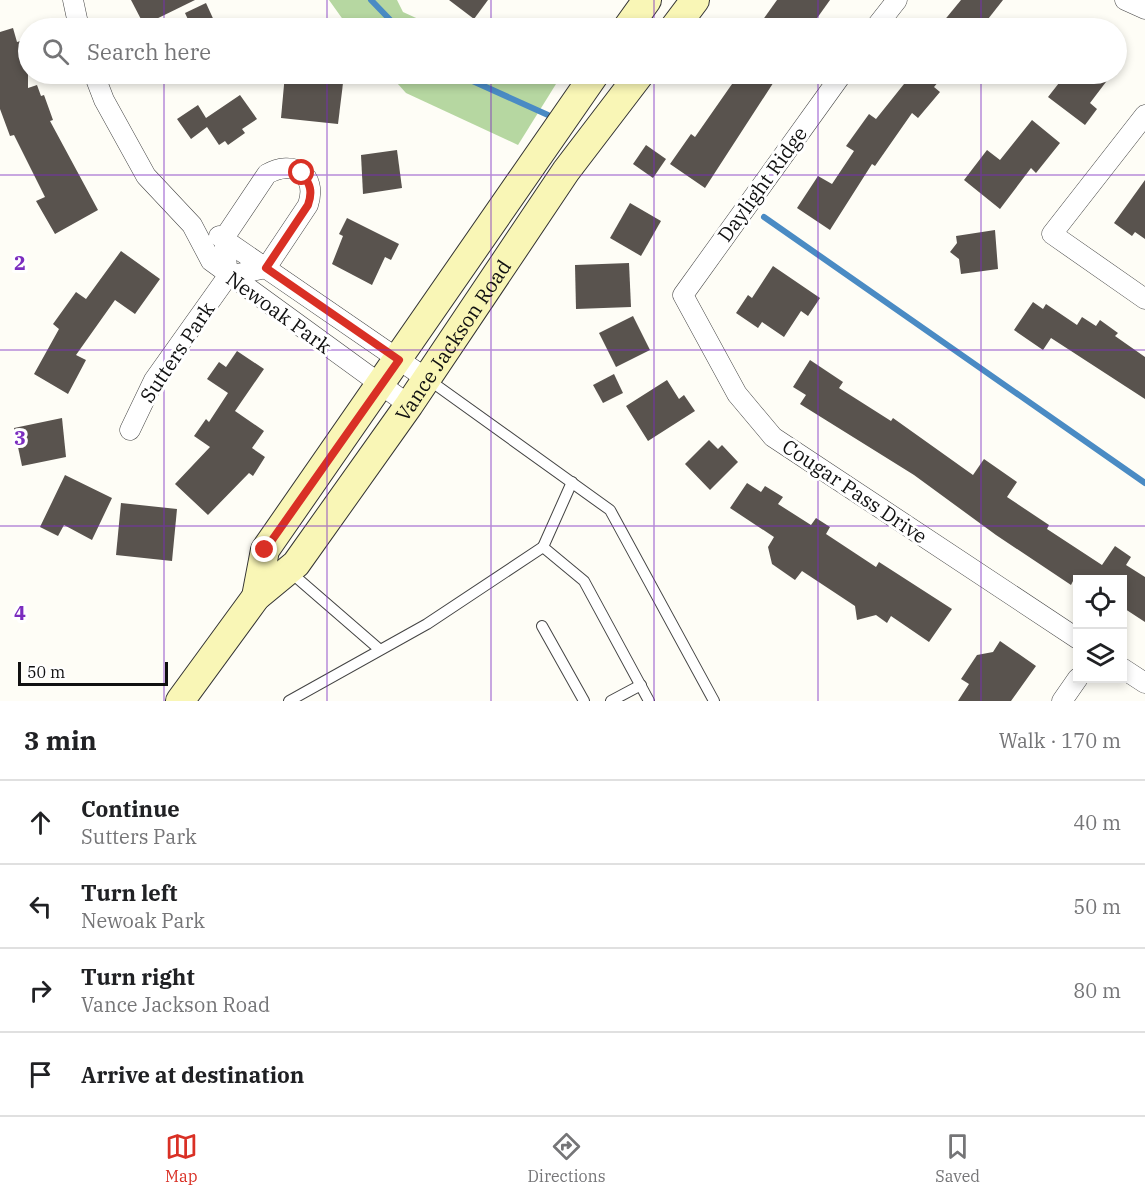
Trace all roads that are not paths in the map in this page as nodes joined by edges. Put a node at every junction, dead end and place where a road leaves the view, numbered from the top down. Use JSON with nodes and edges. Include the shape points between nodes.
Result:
{"nodes":[{"id":1,"x":73,"y":0,"type":"edge"},
{"id":2,"x":647,"y":0,"type":"edge"},
{"id":3,"x":695,"y":0,"type":"edge"},
{"id":4,"x":897,"y":0,"type":"edge"},
{"id":5,"x":1125,"y":0,"type":"edge"},
{"id":6,"x":1145,"y":9,"type":"edge"},
{"id":7,"x":77,"y":18,"type":"edge"},
{"id":8,"x":634,"y":18,"type":"edge"},
{"id":9,"x":682,"y":18,"type":"edge"},
{"id":10,"x":883,"y":18,"type":"edge"},
{"id":11,"x":98,"y":84,"type":"edge"},
{"id":12,"x":588,"y":84,"type":"edge"},
{"id":13,"x":632,"y":84,"type":"edge"},
{"id":14,"x":835,"y":84,"type":"edge"},
{"id":15,"x":1145,"y":115,"type":"edge"},
{"id":16,"x":192,"y":225,"type":"junction"},
{"id":17,"x":224,"y":238,"type":"junction"},
{"id":18,"x":266,"y":268,"type":"junction"},
{"id":19,"x":228,"y":276,"type":"junction"},
{"id":20,"x":683,"y":295,"type":"joint"},
{"id":21,"x":1145,"y":299,"type":"edge"},
{"id":22,"x":399,"y":360,"type":"junction"},
{"id":23,"x":427,"y":379,"type":"junction"},
{"id":24,"x":381,"y":386,"type":"junction"},
{"id":25,"x":409,"y":405,"type":"junction"},
{"id":26,"x":130,"y":430,"type":"dead end"},
{"id":27,"x":572,"y":482,"type":"junction"},
{"id":28,"x":543,"y":548,"type":"junction"},
{"id":29,"x":288,"y":570,"type":"junction"},
{"id":30,"x":256,"y":597,"type":"junction"},
{"id":31,"x":542,"y":626,"type":"dead end"},
{"id":32,"x":1073,"y":636,"type":"edge"},
{"id":33,"x":380,"y":649,"type":"junction"},
{"id":34,"x":1127,"y":671,"type":"edge"},
{"id":35,"x":1074,"y":683,"type":"edge"},
{"id":36,"x":1145,"y":683,"type":"edge"},
{"id":37,"x":640,"y":685,"type":"junction"},
{"id":38,"x":180,"y":701,"type":"edge"},
{"id":39,"x":289,"y":701,"type":"edge"},
{"id":40,"x":584,"y":701,"type":"edge"},
{"id":41,"x":611,"y":701,"type":"edge"},
{"id":42,"x":649,"y":701,"type":"edge"},
{"id":43,"x":714,"y":701,"type":"edge"},
{"id":44,"x":1062,"y":701,"type":"edge"}],
"edges":[{"from":1,"to":7,"type":"street"},
{"from":2,"to":8,"type":"main road"},
{"from":3,"to":9,"type":"main road"},
{"from":4,"to":10,"type":"street"},
{"from":5,"to":6,"type":"street"},
{"from":11,"to":16,"type":"street","name":"Newoak Park","via":[[146,176]]},
{"from":12,"to":22,"type":"main road","name":"Vance Jackson Road"},
{"from":13,"to":23,"type":"main road","name":"Vance Jackson Road","via":[[566,171]]},
{"from":14,"to":20,"type":"street","name":"Daylight Ridge"},
{"from":15,"to":21,"type":"street","via":[[1052,234]]},
{"from":16,"to":17,"type":"street","name":"Newoak Park"},
{"from":16,"to":19,"type":"street","name":"Newoak Park","via":[[211,261]]},
{"from":17,"to":18,"type":"street","name":"Newoak Park"},
{"from":17,"to":18,"type":"street","via":[[267,174],[289,167],[302,173],[310,184],[308,205]]},
{"from":17,"to":19,"type":"street"},
{"from":18,"to":19,"type":"street"},
{"from":18,"to":22,"type":"street","name":"Newoak Park"},
{"from":19,"to":24,"type":"street","name":"Newoak Park"},
{"from":19,"to":26,"type":"street","name":"Sutters Park","via":[[154,380]]},
{"from":20,"to":32,"type":"street","name":"Cougar Pass Drive","via":[[737,394],[773,437]]},
{"from":22,"to":23,"type":"street","name":"Newoak Park"},
{"from":22,"to":24,"type":"main road","name":"Vance Jackson Road"},
{"from":23,"to":25,"type":"main road","name":"Vance Jackson Road"},
{"from":23,"to":27,"type":"lane"},
{"from":24,"to":25,"type":"street","name":"Newoak Park"},
{"from":24,"to":30,"type":"main road","name":"Vance Jackson Road","via":[[265,550]]},
{"from":25,"to":29,"type":"main road","name":"Vance Jackson Road"},
{"from":27,"to":28,"type":"lane"},
{"from":27,"to":43,"type":"lane","via":[[610,510]]},
{"from":28,"to":33,"type":"lane","via":[[427,624]]},
{"from":28,"to":37,"type":"lane","via":[[584,581]]},
{"from":29,"to":30,"type":"main road","name":"Vance Jackson Road"},
{"from":29,"to":33,"type":"lane"},
{"from":30,"to":38,"type":"main road","name":"Vance Jackson Road"},
{"from":31,"to":40,"type":"lane"},
{"from":33,"to":39,"type":"lane"},
{"from":34,"to":36,"type":"street"},
{"from":35,"to":44,"type":"street"},
{"from":37,"to":41,"type":"lane"},
{"from":37,"to":42,"type":"lane"}]}
